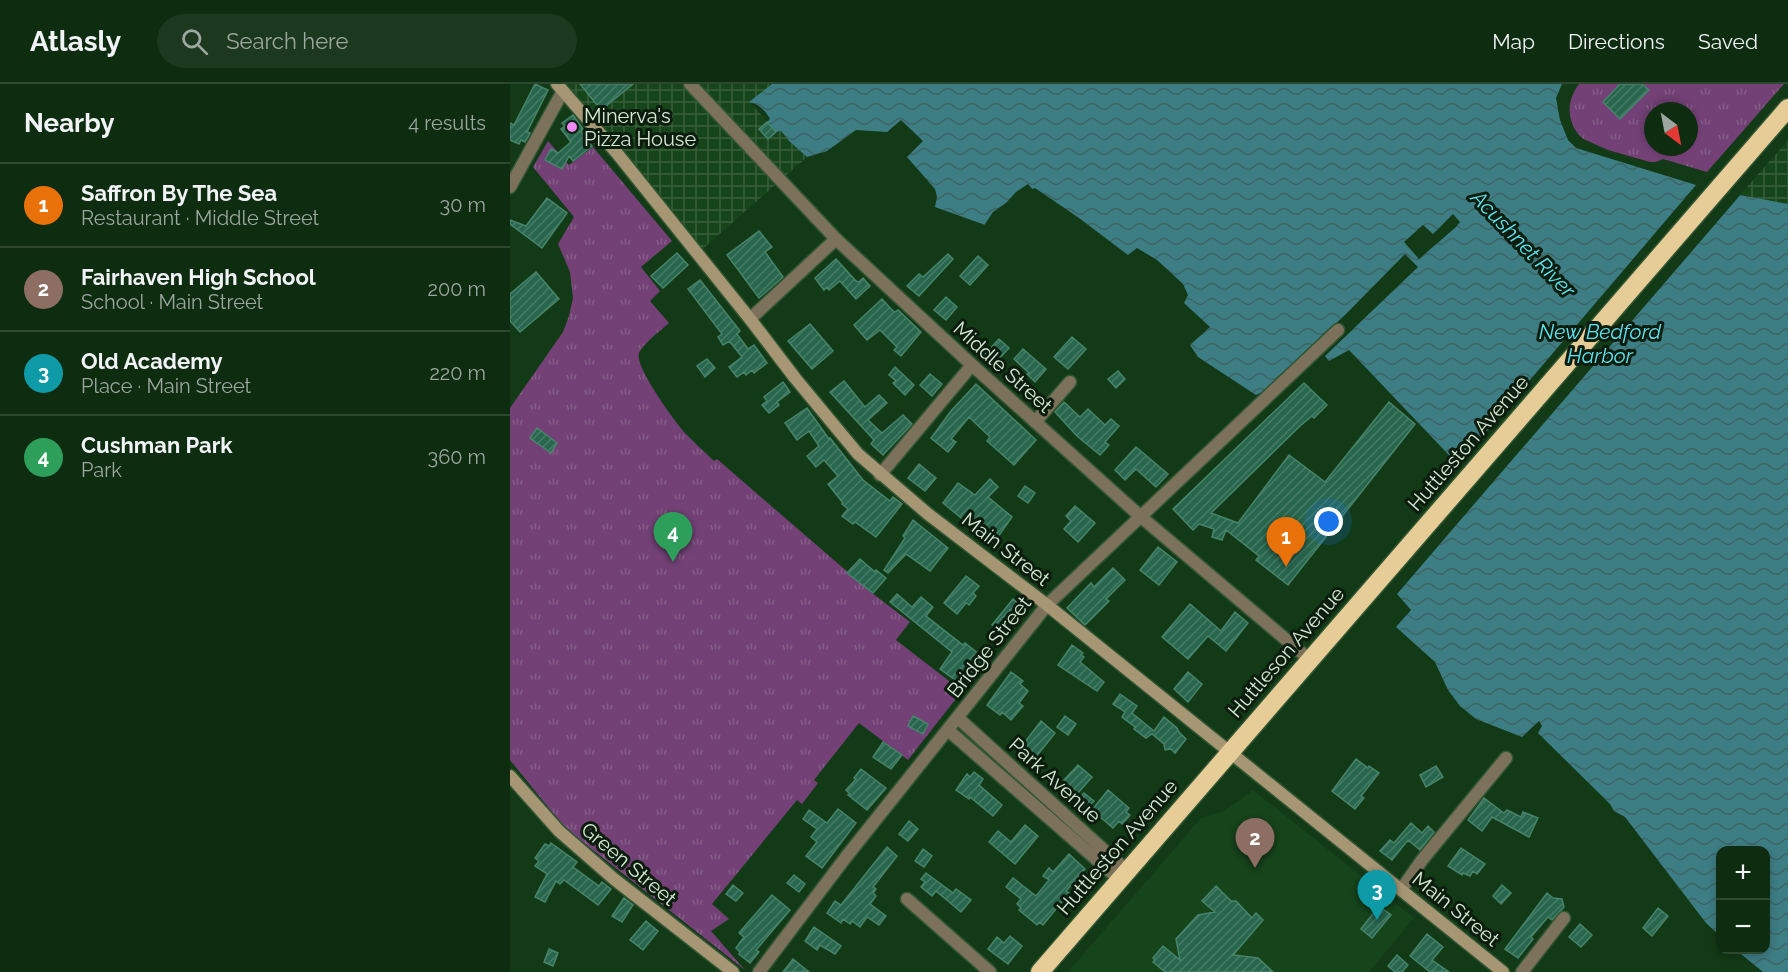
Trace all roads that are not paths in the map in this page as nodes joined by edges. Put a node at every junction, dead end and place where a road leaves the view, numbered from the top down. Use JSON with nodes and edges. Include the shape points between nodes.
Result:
{"nodes":[{"id":1,"x":690,"y":84,"type":"edge"},
{"id":2,"x":560,"y":88,"type":"edge"},
{"id":3,"x":1788,"y":108,"type":"edge"},
{"id":4,"x":510,"y":187,"type":"edge"},
{"id":5,"x":836,"y":239,"type":"junction"},
{"id":6,"x":750,"y":319,"type":"junction"},
{"id":7,"x":1338,"y":330,"type":"dead end"},
{"id":8,"x":972,"y":366,"type":"junction"},
{"id":9,"x":1070,"y":382,"type":"dead end"},
{"id":10,"x":1035,"y":422,"type":"junction"},
{"id":11,"x":880,"y":475,"type":"junction"},
{"id":12,"x":1140,"y":516,"type":"junction"},
{"id":13,"x":1377,"y":582,"type":"joint"},
{"id":14,"x":1047,"y":605,"type":"junction"},
{"id":15,"x":1309,"y":659,"type":"junction"},
{"id":16,"x":958,"y":718,"type":"junction"},
{"id":17,"x":948,"y":730,"type":"junction"},
{"id":18,"x":1229,"y":752,"type":"junction"},
{"id":19,"x":1506,"y":758,"type":"dead end"},
{"id":20,"x":510,"y":776,"type":"edge"},
{"id":21,"x":1123,"y":875,"type":"junction"},
{"id":22,"x":1401,"y":890,"type":"junction"},
{"id":23,"x":907,"y":899,"type":"dead end"},
{"id":24,"x":1564,"y":918,"type":"dead end"},
{"id":25,"x":733,"y":972,"type":"edge"},
{"id":26,"x":759,"y":972,"type":"edge"},
{"id":27,"x":990,"y":972,"type":"edge"},
{"id":28,"x":1040,"y":972,"type":"edge"},
{"id":29,"x":1503,"y":972,"type":"edge"},
{"id":30,"x":1522,"y":972,"type":"edge"}],
"edges":[{"from":1,"to":5,"type":"street","name":"Middle Street"},
{"from":2,"to":4,"type":"street"},
{"from":2,"to":6,"type":"main road","name":"Main Street"},
{"from":3,"to":13,"type":"highway","name":"Huttleston Avenue"},
{"from":5,"to":6,"type":"street"},
{"from":5,"to":8,"type":"street","name":"Middle Street"},
{"from":6,"to":11,"type":"main road","name":"Main Street","via":[[858,454]]},
{"from":7,"to":12,"type":"street","name":"Bridge Street"},
{"from":8,"to":10,"type":"street","name":"Middle Street"},
{"from":8,"to":11,"type":"street"},
{"from":9,"to":10,"type":"street"},
{"from":10,"to":12,"type":"street","name":"Middle Street"},
{"from":11,"to":14,"type":"main road","name":"Main Street"},
{"from":12,"to":14,"type":"street","name":"Bridge Street"},
{"from":12,"to":15,"type":"street","name":"Middle Street"},
{"from":13,"to":15,"type":"highway","name":"Huttleson Avenue"},
{"from":14,"to":16,"type":"street","name":"Bridge Street"},
{"from":14,"to":18,"type":"main road","name":"Main Street"},
{"from":15,"to":18,"type":"highway","name":"Huttleson Avenue"},
{"from":16,"to":17,"type":"street","name":"Bridge Street"},
{"from":16,"to":21,"type":"street","name":"Park Avenue"},
{"from":17,"to":21,"type":"street"},
{"from":17,"to":26,"type":"street","name":"Bridge Street"},
{"from":18,"to":21,"type":"highway","name":"Huttleston Avenue"},
{"from":18,"to":22,"type":"main road","name":"Main Street"},
{"from":19,"to":22,"type":"street"},
{"from":20,"to":25,"type":"main road","name":"Green Street","via":[[559,831]]},
{"from":21,"to":28,"type":"highway","name":"Huttleston Avenue"},
{"from":22,"to":29,"type":"main road","name":"Main Street"},
{"from":23,"to":27,"type":"street"},
{"from":24,"to":30,"type":"street"}]}
